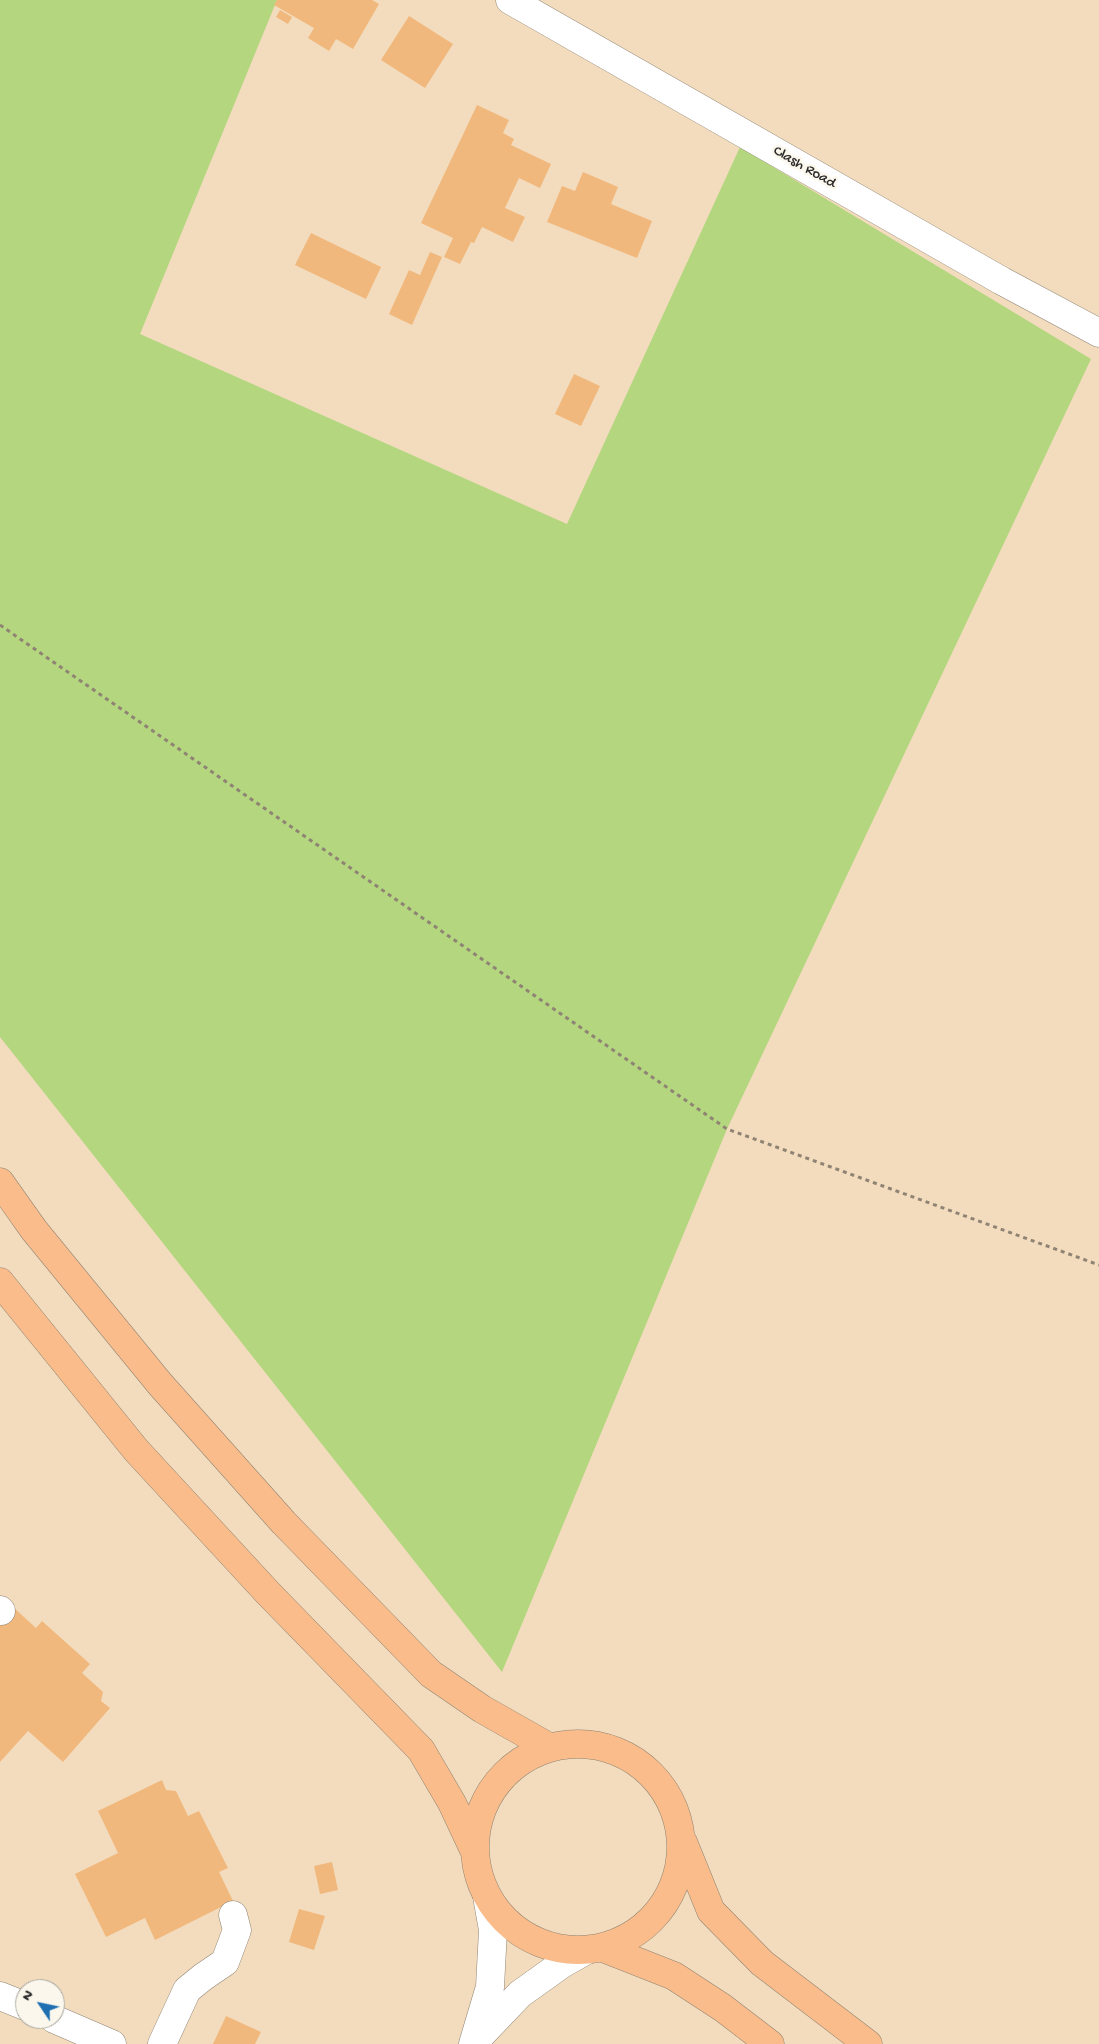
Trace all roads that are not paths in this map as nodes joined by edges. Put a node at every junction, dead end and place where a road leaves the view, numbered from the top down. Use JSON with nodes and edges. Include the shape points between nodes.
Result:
{"nodes":[{"id":1,"x":510,"y":0,"type":"edge"},
{"id":2,"x":1099,"y":333,"type":"edge"},
{"id":3,"x":0,"y":1182,"type":"edge"},
{"id":4,"x":0,"y":1282,"type":"edge"},
{"id":5,"x":550,"y":1747,"type":"junction"},
{"id":6,"x":682,"y":1839,"type":"junction"},
{"id":7,"x":474,"y":1852,"type":"junction"},
{"id":8,"x":487,"y":1896,"type":"junction"},
{"id":9,"x":233,"y":1915,"type":"dead end"},
{"id":10,"x":594,"y":1950,"type":"junction"},
{"id":11,"x":0,"y":1996,"type":"edge"},
{"id":12,"x":15,"y":2002,"type":"edge"},
{"id":13,"x":65,"y":2024,"type":"edge"},
{"id":14,"x":474,"y":2042,"type":"edge"},
{"id":15,"x":112,"y":2044,"type":"edge"},
{"id":16,"x":162,"y":2044,"type":"edge"},
{"id":17,"x":770,"y":2044,"type":"edge"},
{"id":18,"x":868,"y":2044,"type":"edge"}],
"edges":[{"from":1,"to":2,"type":"street","name":"Clash Road"},
{"from":3,"to":5,"type":"highway","via":[[34,1230],[160,1384],[284,1523],[432,1674],[482,1709]]},
{"from":4,"to":7,"type":"highway","via":[[136,1450],[268,1593],[421,1750],[452,1803]]},
{"from":5,"to":6,"type":"highway","via":[[580,1743],[610,1748],[637,1761],[660,1782],[675,1809]]},
{"from":5,"to":7,"type":"highway","via":[[518,1762],[494,1786],[479,1818]]},
{"from":6,"to":10,"type":"highway","via":[[680,1868],[670,1895],[653,1919],[630,1937]]},
{"from":6,"to":18,"type":"highway","via":[[711,1911],[762,1963]]},
{"from":7,"to":8,"type":"highway","via":[[478,1875]]},
{"from":8,"to":10,"type":"highway","via":[[504,1920],[528,1938],[556,1948]]},
{"from":8,"to":14,"type":"street","via":[[493,1930],[490,1987]]},
{"from":9,"to":16,"type":"street","via":[[237,1930],[225,1962],[187,1990]]},
{"from":10,"to":14,"type":"street","via":[[562,1964],[520,1994]]},
{"from":10,"to":17,"type":"highway","via":[[674,1976]]},
{"from":11,"to":12,"type":"street"},
{"from":13,"to":15,"type":"street"}]}
